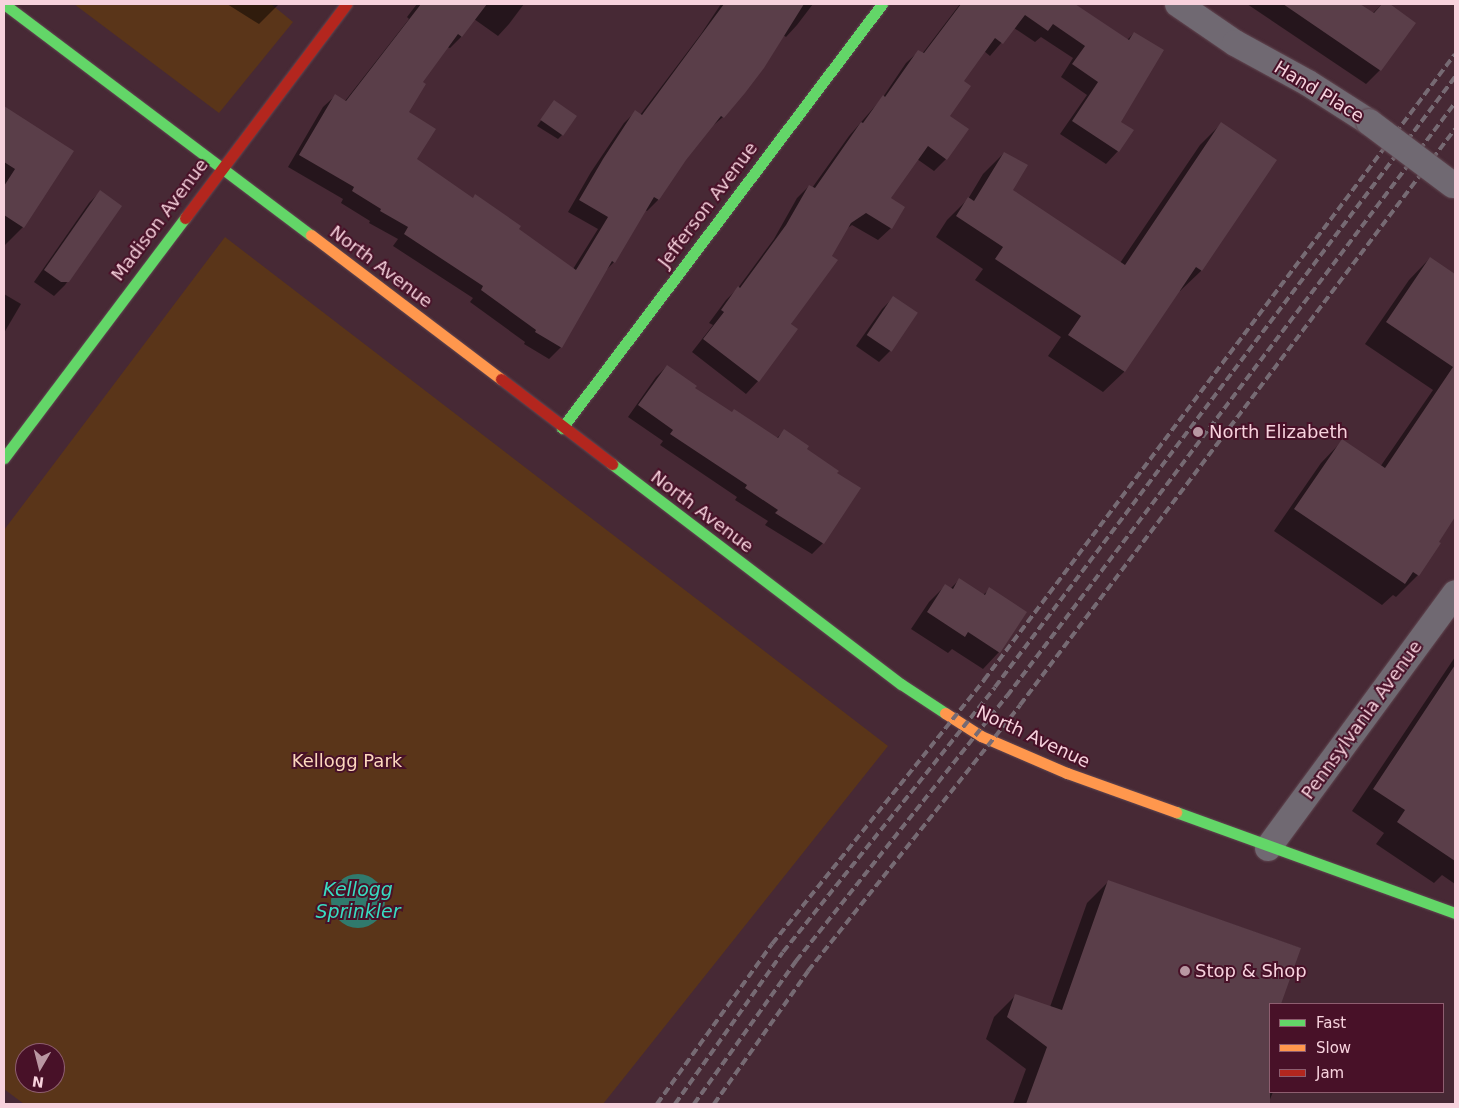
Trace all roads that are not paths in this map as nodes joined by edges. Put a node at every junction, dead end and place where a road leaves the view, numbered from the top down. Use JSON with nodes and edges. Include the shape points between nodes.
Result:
{"nodes":[{"id":1,"x":4,"y":4,"type":"edge"},
{"id":2,"x":346,"y":4,"type":"edge"},
{"id":3,"x":882,"y":4,"type":"edge"},
{"id":4,"x":1178,"y":4,"type":"edge"},
{"id":5,"x":222,"y":167,"type":"junction"},
{"id":6,"x":1454,"y":186,"type":"edge"},
{"id":7,"x":562,"y":428,"type":"junction"},
{"id":8,"x":4,"y":458,"type":"edge"},
{"id":9,"x":1455,"y":593,"type":"edge"},
{"id":10,"x":1268,"y":848,"type":"junction"},
{"id":11,"x":1455,"y":913,"type":"edge"}],
"edges":[{"from":1,"to":5,"type":"main road","name":"North Avenue"},
{"from":2,"to":5,"type":"main road","name":"Madison Avenue"},
{"from":3,"to":7,"type":"main road","name":"Jefferson Avenue"},
{"from":4,"to":6,"type":"street","name":"Hand Place","bridge":true,"via":[[1234,43],[1308,83],[1369,122]]},
{"from":5,"to":7,"type":"main road","name":"North Avenue"},
{"from":5,"to":8,"type":"main road","name":"Madison Avenue"},
{"from":7,"to":10,"type":"main road","name":"North Avenue","via":[[901,684],[981,736],[1067,773]]},
{"from":9,"to":10,"type":"street","name":"Pennsylvania Avenue"},
{"from":10,"to":11,"type":"main road","name":"North Avenue"}]}
